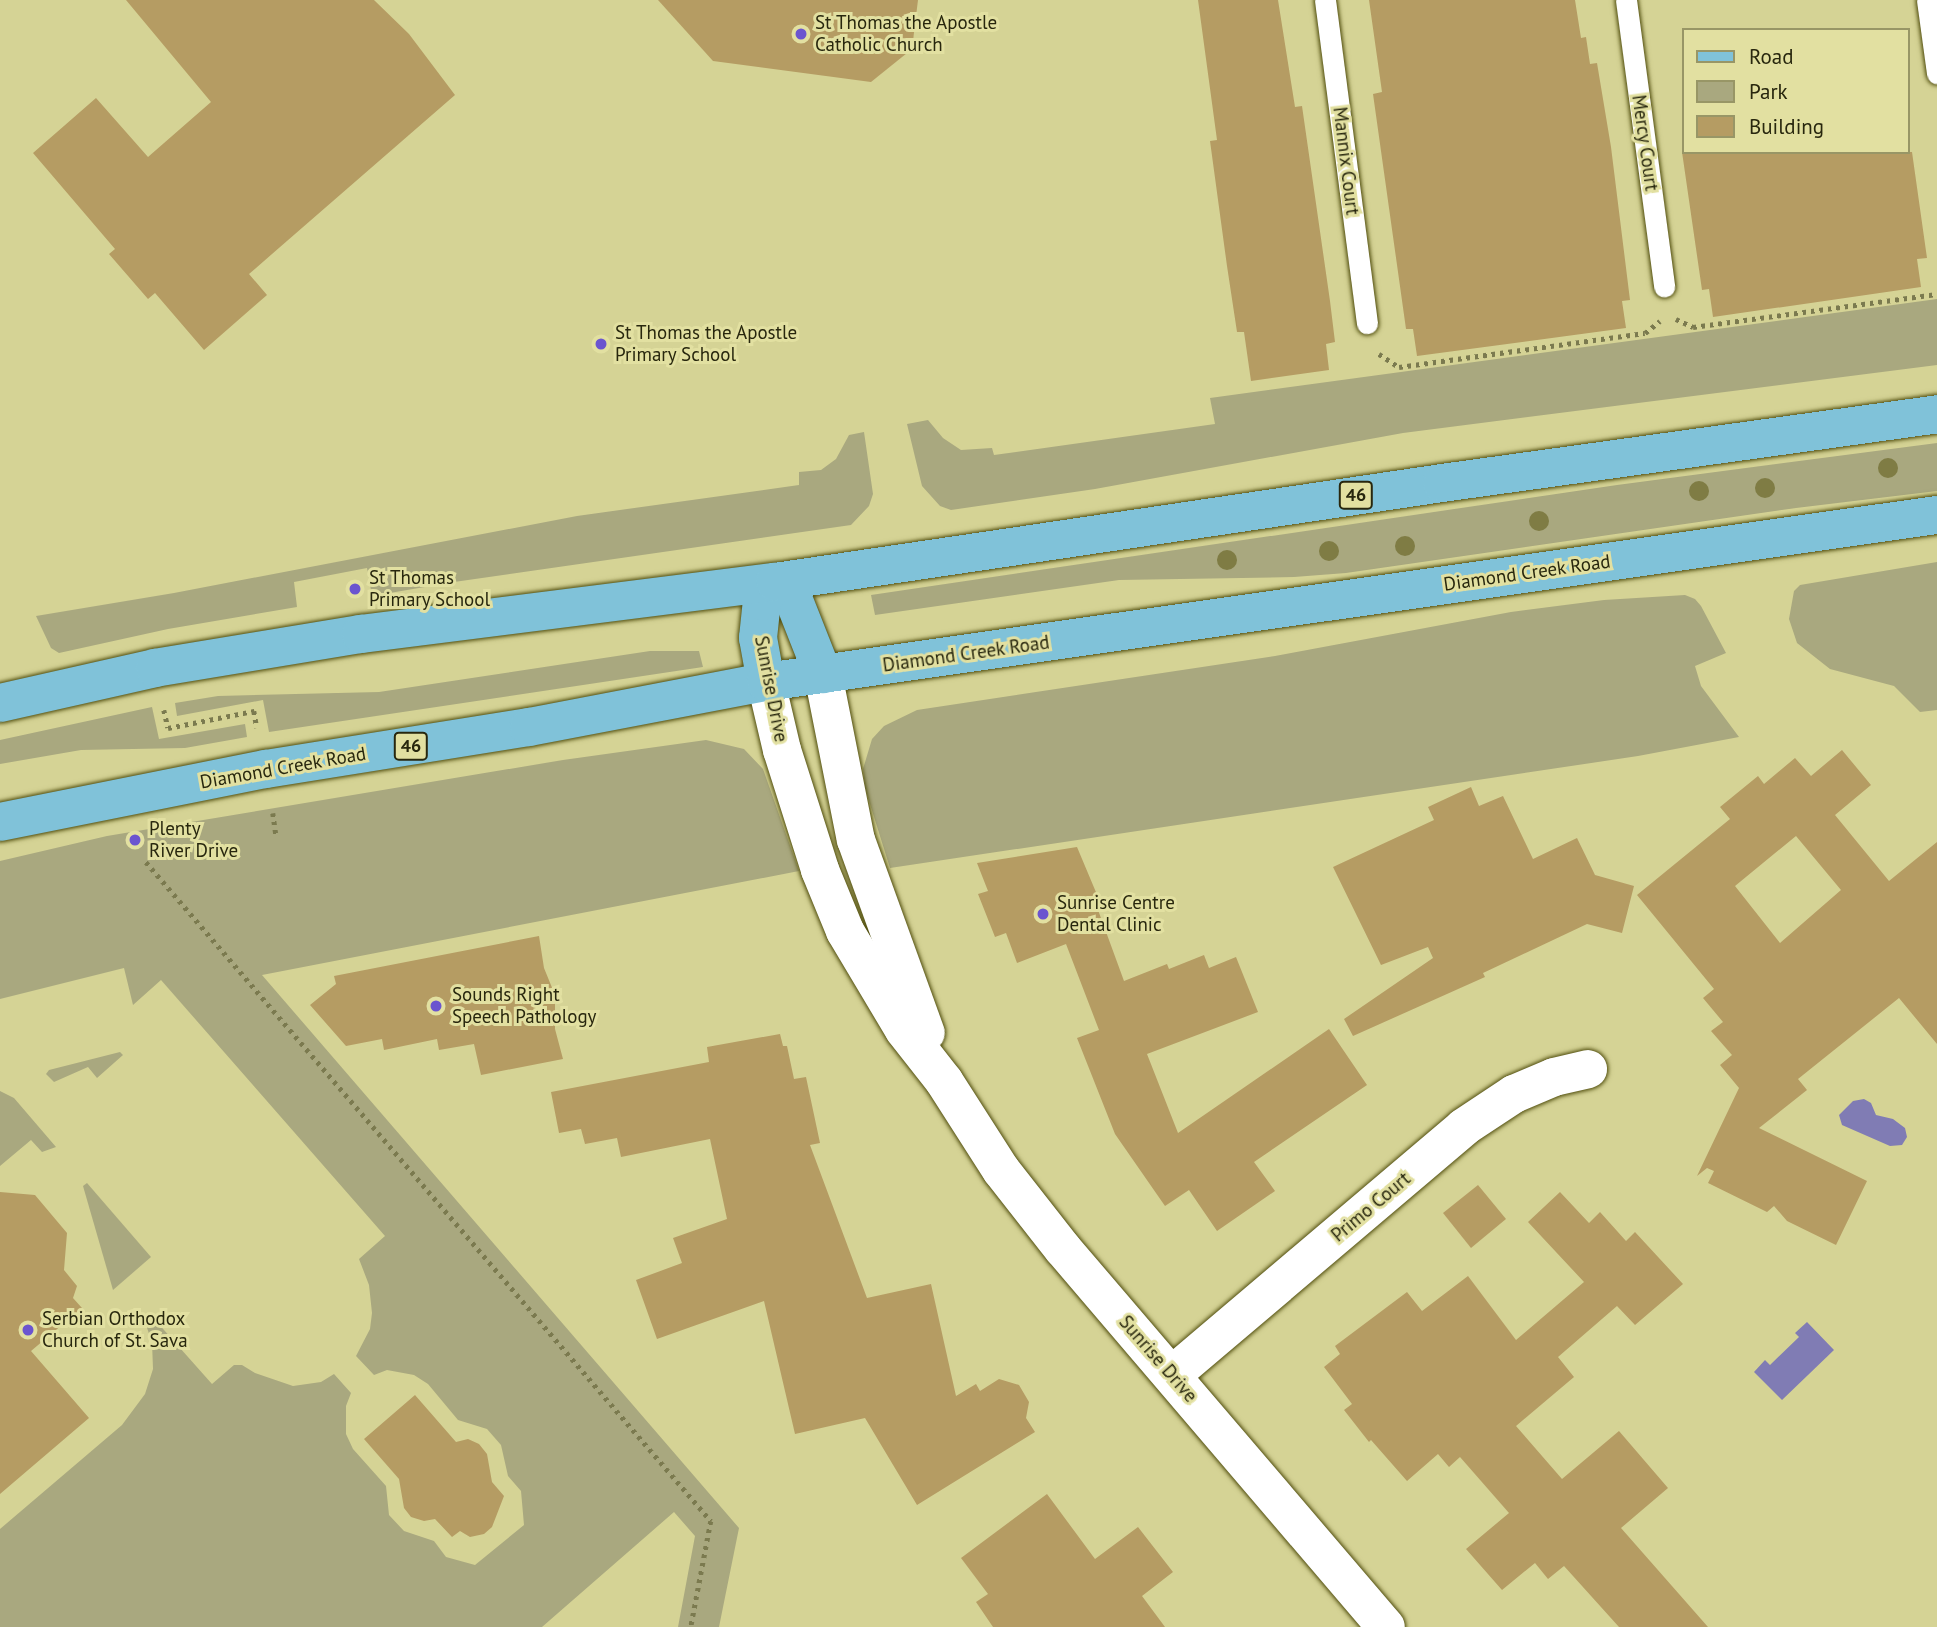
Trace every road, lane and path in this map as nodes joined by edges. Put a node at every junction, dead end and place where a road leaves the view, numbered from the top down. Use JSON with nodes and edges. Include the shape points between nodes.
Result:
{"nodes":[{"id":1,"x":1325,"y":0,"type":"edge"},
{"id":2,"x":1626,"y":0,"type":"edge"},
{"id":3,"x":1927,"y":0,"type":"edge"},
{"id":4,"x":1937,"y":73,"type":"edge"},
{"id":5,"x":1664,"y":286,"type":"dead end"},
{"id":6,"x":1937,"y":294,"type":"edge"},
{"id":7,"x":1367,"y":323,"type":"joint"},
{"id":8,"x":1937,"y":414,"type":"edge"},
{"id":9,"x":1937,"y":515,"type":"edge"},
{"id":10,"x":775,"y":582,"type":"junction"},
{"id":11,"x":155,"y":668,"type":"junction"},
{"id":12,"x":823,"y":674,"type":"junction"},
{"id":13,"x":766,"y":682,"type":"junction"},
{"id":14,"x":0,"y":703,"type":"edge"},
{"id":15,"x":265,"y":769,"type":"junction"},
{"id":16,"x":0,"y":822,"type":"edge"},
{"id":17,"x":276,"y":834,"type":"dead end"},
{"id":18,"x":146,"y":862,"type":"dead end"},
{"id":19,"x":884,"y":918,"type":"junction"},
{"id":20,"x":849,"y":936,"type":"junction"},
{"id":21,"x":1588,"y":1069,"type":"dead end"},
{"id":22,"x":944,"y":1081,"type":"junction"},
{"id":23,"x":1172,"y":1375,"type":"junction"},
{"id":24,"x":691,"y":1627,"type":"edge"},
{"id":25,"x":1386,"y":1627,"type":"edge"}],
"edges":[{"from":1,"to":7,"type":"lane","name":"Mannix Court"},
{"from":2,"to":5,"type":"lane","name":"Mercy Court"},
{"from":3,"to":4,"type":"lane"},
{"from":6,"to":7,"type":"path","via":[[1693,327],[1679,319],[1657,321],[1645,333],[1399,367],[1372,350]]},
{"from":8,"to":10,"type":"main road","number":"46"},
{"from":9,"to":12,"type":"main road","name":"Diamond Creek Road","number":"46"},
{"from":10,"to":11,"type":"main road","number":"46","via":[[360,634]]},
{"from":10,"to":12,"type":"main road","name":"Sunrise Drive","via":[[793,598]]},
{"from":10,"to":13,"type":"main road","name":"Sunrise Drive","via":[[762,601],[758,638]]},
{"from":11,"to":14,"type":"main road","number":"46"},
{"from":11,"to":15,"type":"path","via":[[168,728],[254,711]]},
{"from":12,"to":13,"type":"main road","name":"Diamond Creek Road","number":"46"},
{"from":12,"to":19,"type":"street","name":"Sunrise Drive","via":[[856,840]]},
{"from":13,"to":15,"type":"main road","name":"Diamond Creek Road","number":"46","via":[[529,727]]},
{"from":13,"to":20,"type":"street","name":"Sunrise Drive","via":[[803,821]]},
{"from":15,"to":16,"type":"main road","name":"Diamond Creek Road","number":"46"},
{"from":15,"to":17,"type":"path"},
{"from":18,"to":24,"type":"path","via":[[712,1521]]},
{"from":19,"to":20,"type":"street"},
{"from":19,"to":22,"type":"street","name":"Sunrise Drive"},
{"from":20,"to":22,"type":"street","name":"Sunrise Drive","via":[[904,1030]]},
{"from":21,"to":23,"type":"street","name":"Primo Court","via":[[1514,1094],[1464,1127]]},
{"from":22,"to":23,"type":"street","name":"Sunrise Drive","via":[[1001,1171]]},
{"from":23,"to":25,"type":"street","name":"Sunrise Drive"}]}
